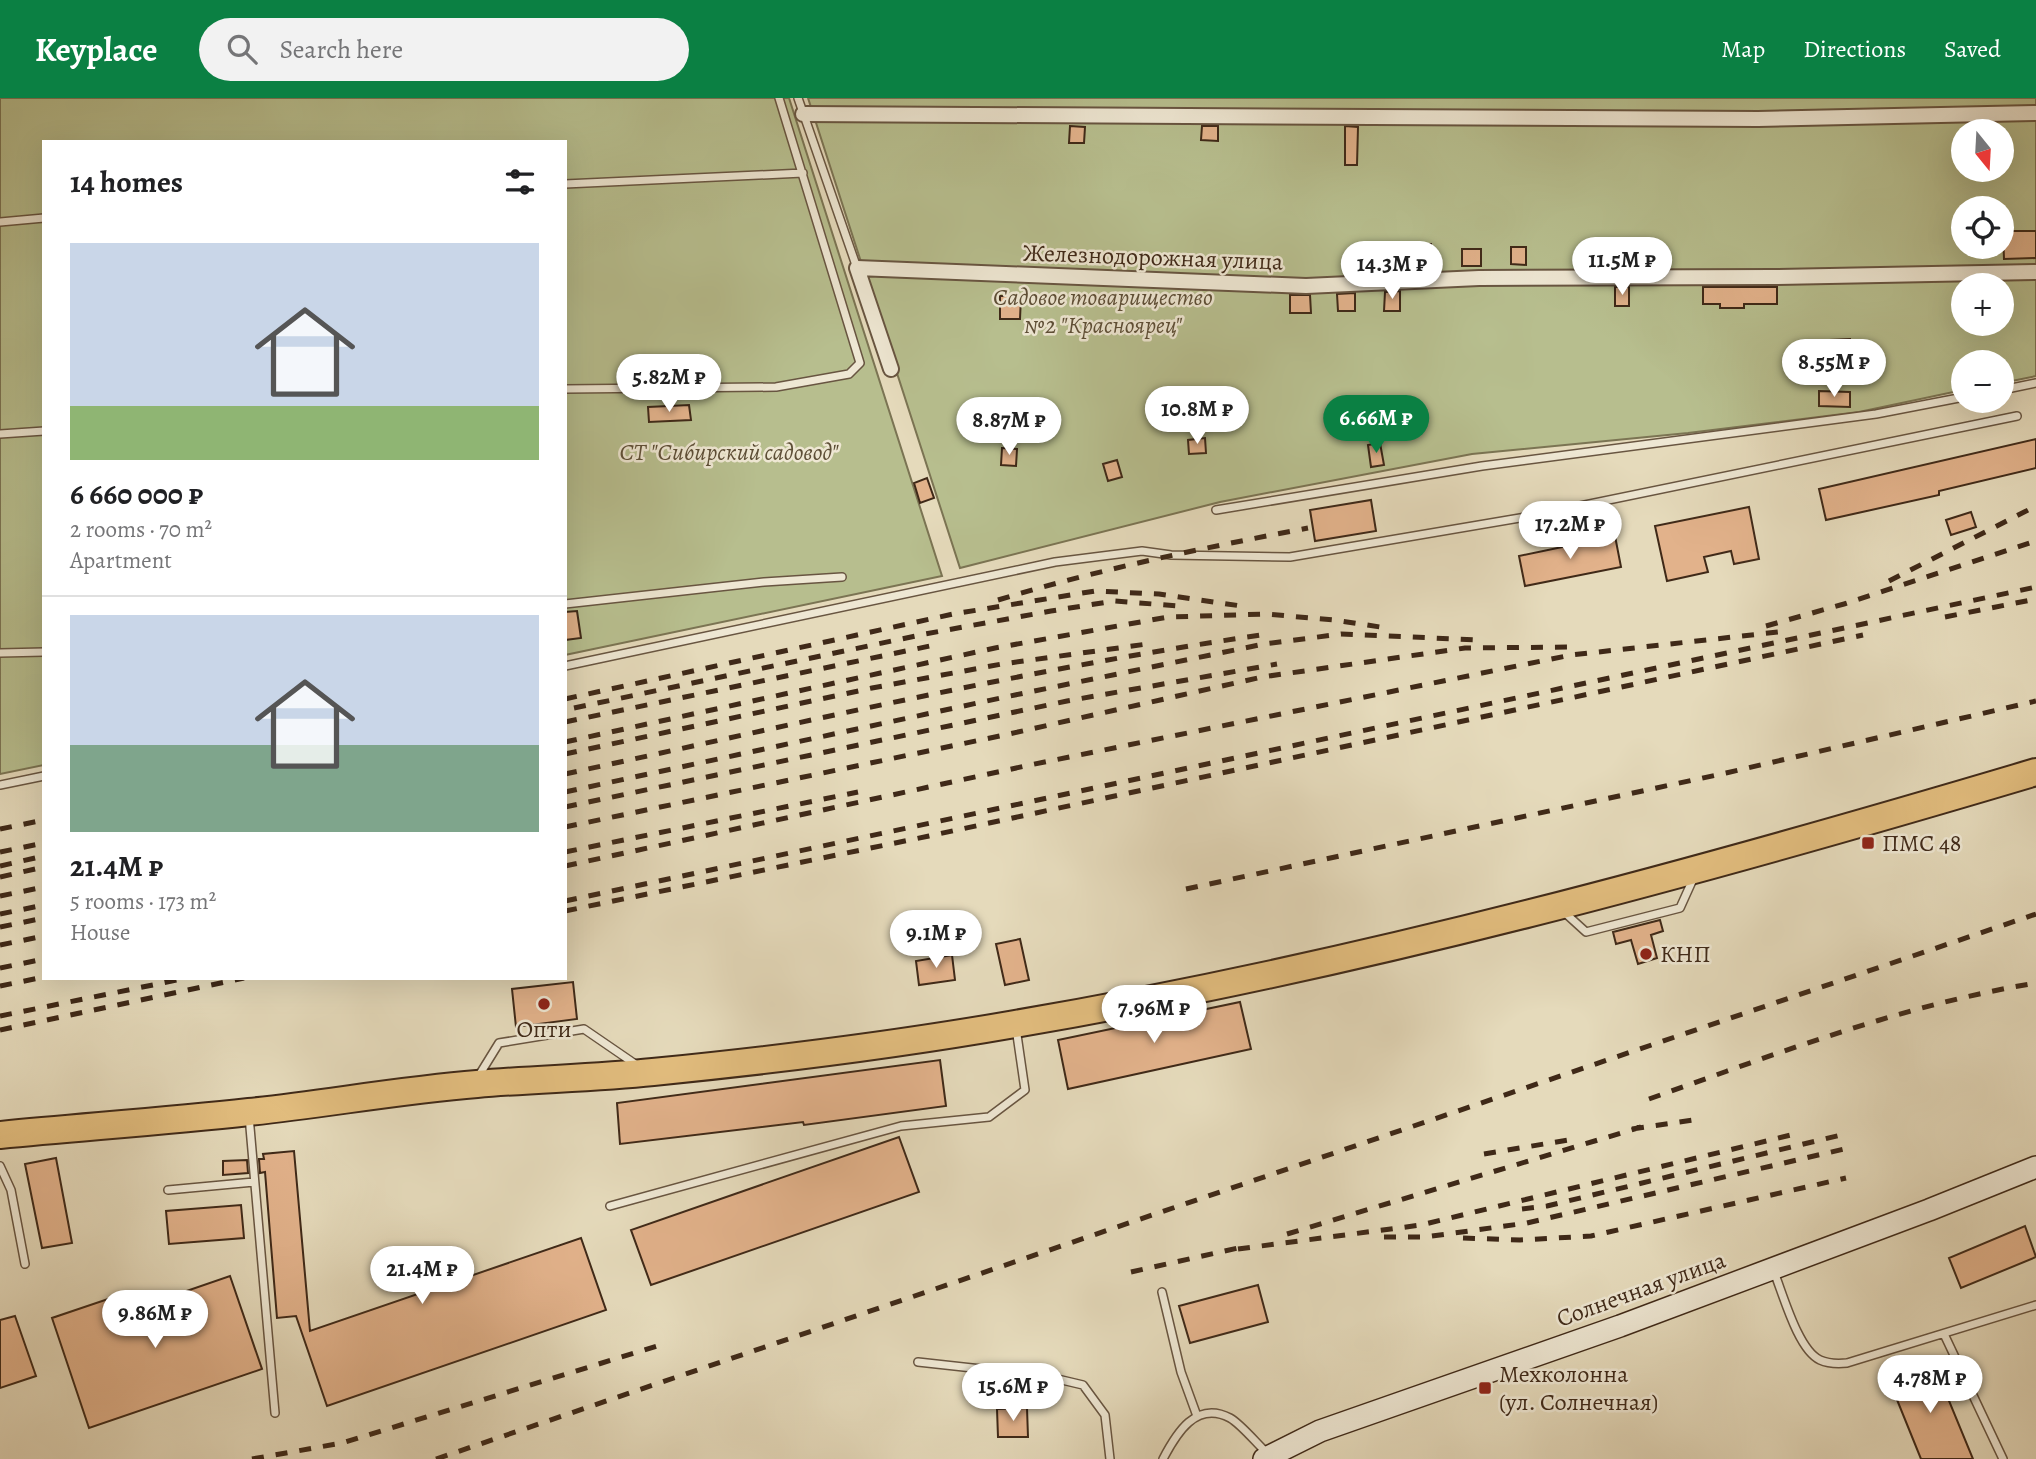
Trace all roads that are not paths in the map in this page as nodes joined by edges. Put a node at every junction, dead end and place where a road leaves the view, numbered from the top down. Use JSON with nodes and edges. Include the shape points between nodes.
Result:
{"nodes":[{"id":1,"x":779,"y":98,"type":"edge"},
{"id":2,"x":797,"y":98,"type":"edge"},
{"id":3,"x":2036,"y":113,"type":"edge"},
{"id":4,"x":803,"y":114,"type":"junction"},
{"id":5,"x":803,"y":173,"type":"junction"},
{"id":6,"x":567,"y":184,"type":"edge"},
{"id":7,"x":42,"y":219,"type":"edge"},
{"id":8,"x":0,"y":222,"type":"edge"},
{"id":9,"x":857,"y":268,"type":"junction"},
{"id":10,"x":2036,"y":272,"type":"edge"},
{"id":11,"x":891,"y":369,"type":"dead end"},
{"id":12,"x":2036,"y":383,"type":"edge"},
{"id":13,"x":2014,"y":388,"type":"edge"},
{"id":14,"x":567,"y":389,"type":"edge"},
{"id":15,"x":1951,"y":400,"type":"edge"},
{"id":16,"x":2017,"y":416,"type":"dead end"},
{"id":17,"x":42,"y":431,"type":"edge"},
{"id":18,"x":0,"y":435,"type":"edge"},
{"id":19,"x":1216,"y":510,"type":"dead end"},
{"id":20,"x":842,"y":577,"type":"dead end"},
{"id":21,"x":567,"y":604,"type":"edge"},
{"id":22,"x":42,"y":652,"type":"edge"},
{"id":23,"x":0,"y":653,"type":"edge"},
{"id":24,"x":567,"y":666,"type":"edge"},
{"id":25,"x":2036,"y":772,"type":"edge"},
{"id":26,"x":42,"y":776,"type":"edge"},
{"id":27,"x":0,"y":785,"type":"edge"},
{"id":28,"x":1015,"y":1024,"type":"junction"},
{"id":29,"x":648,"y":1072,"type":"junction"},
{"id":30,"x":474,"y":1084,"type":"junction"},
{"id":31,"x":248,"y":1112,"type":"junction"},
{"id":32,"x":0,"y":1135,"type":"edge"},
{"id":33,"x":0,"y":1166,"type":"edge"},
{"id":34,"x":2036,"y":1167,"type":"edge"},
{"id":35,"x":254,"y":1182,"type":"junction"},
{"id":36,"x":168,"y":1190,"type":"dead end"},
{"id":37,"x":610,"y":1206,"type":"dead end"},
{"id":38,"x":24,"y":1264,"type":"dead end"},
{"id":39,"x":1772,"y":1268,"type":"junction"},
{"id":40,"x":1161,"y":1292,"type":"dead end"},
{"id":41,"x":2035,"y":1307,"type":"edge"},
{"id":42,"x":1944,"y":1334,"type":"junction"},
{"id":43,"x":918,"y":1362,"type":"dead end"},
{"id":44,"x":275,"y":1413,"type":"dead end"},
{"id":45,"x":1197,"y":1416,"type":"junction"},
{"id":46,"x":1267,"y":1457,"type":"edge"},
{"id":47,"x":1110,"y":1459,"type":"edge"},
{"id":48,"x":1163,"y":1459,"type":"edge"},
{"id":49,"x":2003,"y":1459,"type":"edge"}],
"edges":[{"from":1,"to":5,"type":"lane"},
{"from":2,"to":4,"type":"lane"},
{"from":3,"to":4,"type":"street","via":[[1758,119]]},
{"from":4,"to":9,"type":"lane"},
{"from":5,"to":6,"type":"lane"},
{"from":5,"to":14,"type":"lane","via":[[860,363],[849,374],[776,387]]},
{"from":7,"to":8,"type":"lane"},
{"from":9,"to":10,"type":"street","name":"Железнодорожная улица","via":[[1306,286],[1479,278]]},
{"from":9,"to":11,"type":"street"},
{"from":12,"to":13,"type":"lane"},
{"from":15,"to":19,"type":"lane","via":[[1876,414],[1482,466]]},
{"from":16,"to":24,"type":"lane","via":[[1527,517],[1290,557],[1142,551],[1055,562]]},
{"from":17,"to":18,"type":"lane"},
{"from":20,"to":21,"type":"lane"},
{"from":22,"to":23,"type":"lane"},
{"from":25,"to":28,"type":"highway","via":[[1697,871],[1422,941]]},
{"from":26,"to":27,"type":"lane"},
{"from":28,"to":29,"type":"highway","via":[[820,1054]]},
{"from":28,"to":37,"type":"lane","via":[[1025,1090],[989,1117],[901,1126]]},
{"from":29,"to":30,"type":"highway"},
{"from":29,"to":30,"type":"lane","via":[[584,1029],[499,1043]]},
{"from":30,"to":31,"type":"highway"},
{"from":31,"to":32,"type":"highway"},
{"from":31,"to":35,"type":"lane"},
{"from":33,"to":38,"type":"lane","via":[[11,1190]]},
{"from":34,"to":39,"type":"street","name":"Солнечная улица"},
{"from":35,"to":36,"type":"lane"},
{"from":35,"to":44,"type":"lane"},
{"from":39,"to":42,"type":"lane","via":[[1799,1336],[1817,1359],[1847,1363]]},
{"from":39,"to":46,"type":"street","name":"Солнечная улица","via":[[1320,1431]]},
{"from":40,"to":45,"type":"lane"},
{"from":41,"to":42,"type":"lane"},
{"from":42,"to":49,"type":"lane"},
{"from":43,"to":47,"type":"lane","via":[[1045,1376],[1083,1385],[1105,1415]]},
{"from":45,"to":46,"type":"lane","via":[[1230,1418]]},
{"from":45,"to":48,"type":"lane","via":[[1185,1424]]}]}
